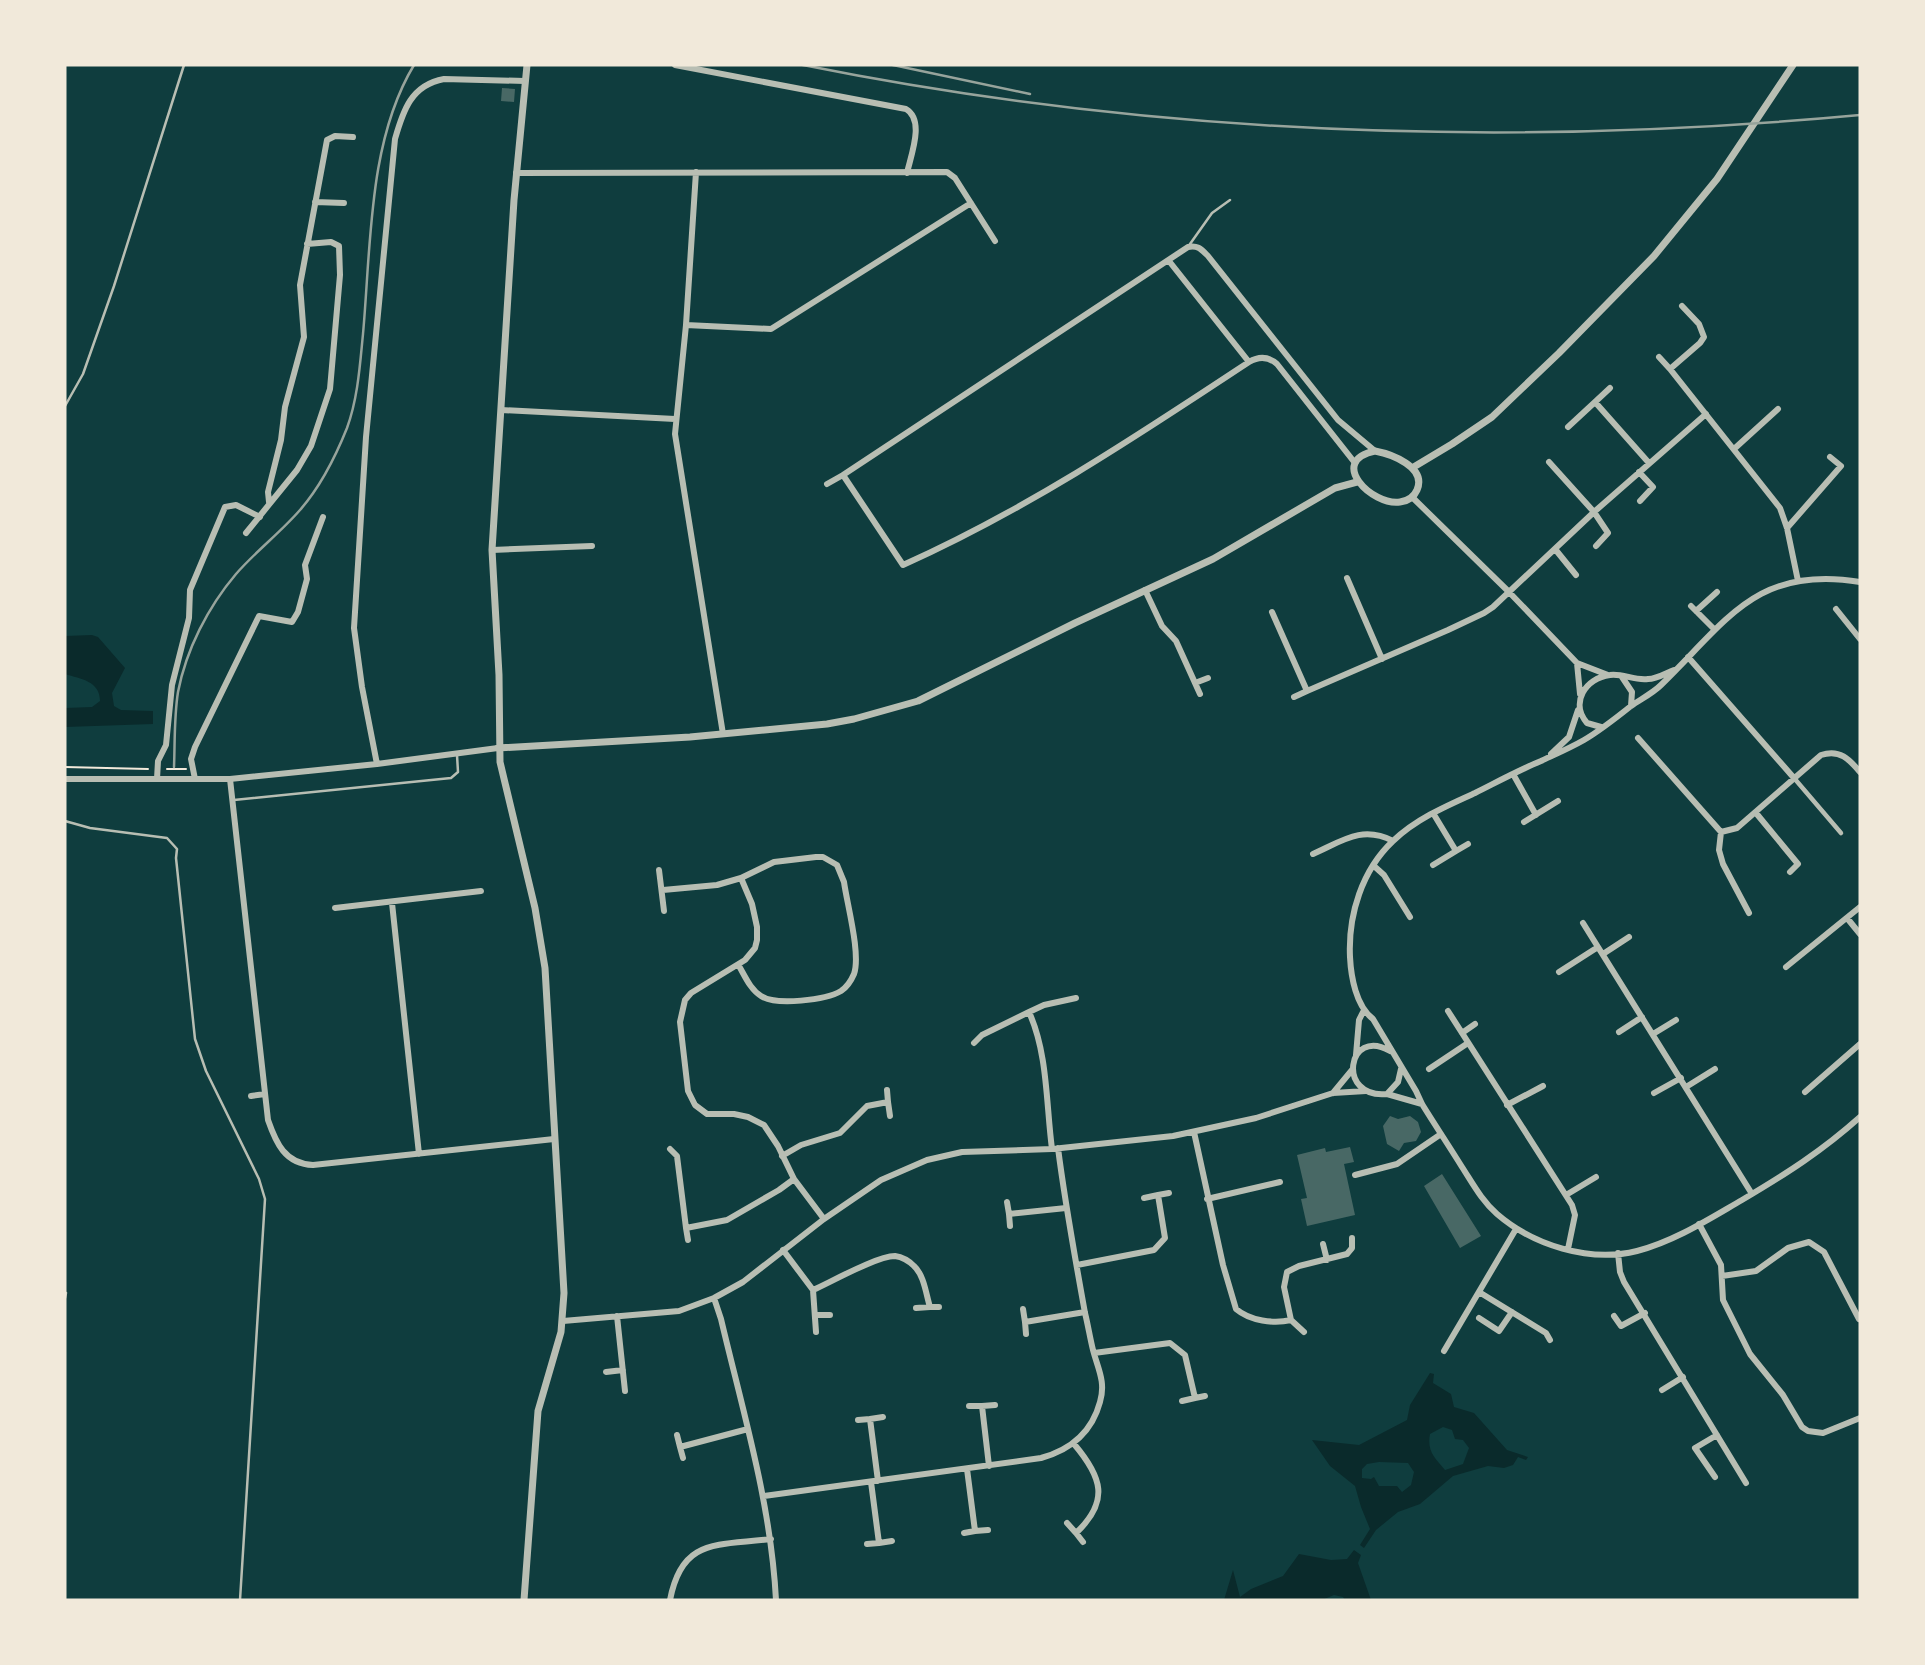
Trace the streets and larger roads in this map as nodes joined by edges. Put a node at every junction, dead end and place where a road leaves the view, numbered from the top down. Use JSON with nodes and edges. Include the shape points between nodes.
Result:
{"nodes":[{"id":1,"x":527,"y":65,"type":"edge"},
{"id":2,"x":675,"y":65,"type":"edge"},
{"id":3,"x":1793,"y":65,"type":"edge"},
{"id":4,"x":525,"y":81,"type":"junction"},
{"id":5,"x":353,"y":137,"type":"dead end"},
{"id":6,"x":696,"y":172,"type":"junction"},
{"id":7,"x":516,"y":173,"type":"junction"},
{"id":8,"x":907,"y":173,"type":"junction"},
{"id":9,"x":315,"y":202,"type":"junction"},
{"id":10,"x":344,"y":203,"type":"dead end"},
{"id":11,"x":971,"y":203,"type":"junction"},
{"id":12,"x":995,"y":241,"type":"dead end"},
{"id":13,"x":307,"y":243,"type":"junction"},
{"id":14,"x":1169,"y":261,"type":"junction"},
{"id":15,"x":1682,"y":306,"type":"dead end"},
{"id":16,"x":686,"y":325,"type":"junction"},
{"id":17,"x":1659,"y":357,"type":"dead end"},
{"id":18,"x":1249,"y":362,"type":"junction"},
{"id":19,"x":1670,"y":369,"type":"junction"},
{"id":20,"x":1300,"y":371,"type":"junction"},
{"id":21,"x":1288,"y":379,"type":"junction"},
{"id":22,"x":1610,"y":388,"type":"dead end"},
{"id":23,"x":1595,"y":402,"type":"junction"},
{"id":24,"x":1778,"y":409,"type":"dead end"},
{"id":25,"x":501,"y":410,"type":"junction"},
{"id":26,"x":1706,"y":414,"type":"junction"},
{"id":27,"x":675,"y":419,"type":"junction"},
{"id":28,"x":1568,"y":427,"type":"dead end"},
{"id":29,"x":1734,"y":449,"type":"junction"},
{"id":30,"x":1375,"y":451,"type":"junction"},
{"id":31,"x":1830,"y":457,"type":"dead end"},
{"id":32,"x":1549,"y":462,"type":"dead end"},
{"id":33,"x":1355,"y":463,"type":"junction"},
{"id":34,"x":1649,"y":463,"type":"junction"},
{"id":35,"x":1412,"y":468,"type":"junction"},
{"id":36,"x":1639,"y":472,"type":"junction"},
{"id":37,"x":843,"y":475,"type":"junction"},
{"id":38,"x":1357,"y":482,"type":"junction"},
{"id":39,"x":827,"y":484,"type":"dead end"},
{"id":40,"x":1412,"y":498,"type":"junction"},
{"id":41,"x":1640,"y":501,"type":"dead end"},
{"id":42,"x":269,"y":502,"type":"junction"},
{"id":43,"x":1594,"y":512,"type":"junction"},
{"id":44,"x":260,"y":517,"type":"junction"},
{"id":45,"x":323,"y":517,"type":"dead end"},
{"id":46,"x":1787,"y":528,"type":"junction"},
{"id":47,"x":246,"y":533,"type":"dead end"},
{"id":48,"x":592,"y":546,"type":"dead end"},
{"id":49,"x":1597,"y":546,"type":"dead end"},
{"id":50,"x":1555,"y":549,"type":"junction"},
{"id":51,"x":492,"y":550,"type":"junction"},
{"id":52,"x":1576,"y":575,"type":"dead end"},
{"id":53,"x":1347,"y":578,"type":"dead end"},
{"id":54,"x":1798,"y":581,"type":"junction"},
{"id":55,"x":1860,"y":582,"type":"edge"},
{"id":56,"x":1145,"y":590,"type":"junction"},
{"id":57,"x":1508,"y":591,"type":"junction"},
{"id":58,"x":1717,"y":592,"type":"dead end"},
{"id":59,"x":1836,"y":608,"type":"dead end"},
{"id":60,"x":1272,"y":612,"type":"dead end"},
{"id":61,"x":1714,"y":629,"type":"junction"},
{"id":62,"x":1860,"y":639,"type":"edge"},
{"id":63,"x":1688,"y":657,"type":"junction"},
{"id":64,"x":1382,"y":659,"type":"junction"},
{"id":65,"x":1577,"y":663,"type":"junction"},
{"id":66,"x":1676,"y":669,"type":"junction"},
{"id":67,"x":1608,"y":675,"type":"junction"},
{"id":68,"x":1622,"y":677,"type":"junction"},
{"id":69,"x":1209,"y":678,"type":"dead end"},
{"id":70,"x":1195,"y":683,"type":"junction"},
{"id":71,"x":1307,"y":691,"type":"junction"},
{"id":72,"x":1580,"y":694,"type":"junction"},
{"id":73,"x":1200,"y":695,"type":"dead end"},
{"id":74,"x":1294,"y":697,"type":"dead end"},
{"id":75,"x":1631,"y":707,"type":"junction"},
{"id":76,"x":1578,"y":710,"type":"junction"},
{"id":77,"x":1602,"y":727,"type":"junction"},
{"id":78,"x":723,"y":734,"type":"junction"},
{"id":79,"x":1638,"y":738,"type":"dead end"},
{"id":80,"x":498,"y":748,"type":"junction"},
{"id":81,"x":1541,"y":761,"type":"junction"},
{"id":82,"x":377,"y":764,"type":"junction"},
{"id":83,"x":1860,"y":772,"type":"edge"},
{"id":84,"x":1513,"y":774,"type":"junction"},
{"id":85,"x":1794,"y":778,"type":"junction"},
{"id":86,"x":65,"y":779,"type":"edge"},
{"id":87,"x":157,"y":779,"type":"junction"},
{"id":88,"x":195,"y":779,"type":"junction"},
{"id":89,"x":230,"y":779,"type":"junction"},
{"id":90,"x":1558,"y":801,"type":"dead end"},
{"id":91,"x":1433,"y":813,"type":"junction"},
{"id":92,"x":1756,"y":813,"type":"junction"},
{"id":93,"x":1536,"y":815,"type":"junction"},
{"id":94,"x":1524,"y":822,"type":"dead end"},
{"id":95,"x":1721,"y":832,"type":"junction"},
{"id":96,"x":1841,"y":833,"type":"dead end"},
{"id":97,"x":1393,"y":841,"type":"junction"},
{"id":98,"x":1468,"y":844,"type":"dead end"},
{"id":99,"x":1456,"y":851,"type":"junction"},
{"id":100,"x":1313,"y":854,"type":"dead end"},
{"id":101,"x":1433,"y":865,"type":"dead end"},
{"id":102,"x":1374,"y":866,"type":"junction"},
{"id":103,"x":659,"y":870,"type":"dead end"},
{"id":104,"x":1790,"y":872,"type":"dead end"},
{"id":105,"x":741,"y":878,"type":"junction"},
{"id":106,"x":663,"y":890,"type":"junction"},
{"id":107,"x":481,"y":891,"type":"dead end"},
{"id":108,"x":392,"y":903,"type":"junction"},
{"id":109,"x":1860,"y":907,"type":"edge"},
{"id":110,"x":335,"y":908,"type":"dead end"},
{"id":111,"x":664,"y":911,"type":"dead end"},
{"id":112,"x":1748,"y":913,"type":"dead end"},
{"id":113,"x":1410,"y":918,"type":"dead end"},
{"id":114,"x":1847,"y":918,"type":"junction"},
{"id":115,"x":1583,"y":923,"type":"dead end"},
{"id":116,"x":1860,"y":934,"type":"edge"},
{"id":117,"x":1629,"y":937,"type":"dead end"},
{"id":118,"x":1598,"y":947,"type":"junction"},
{"id":119,"x":1603,"y":954,"type":"junction"},
{"id":120,"x":739,"y":966,"type":"junction"},
{"id":121,"x":1786,"y":967,"type":"dead end"},
{"id":122,"x":1559,"y":972,"type":"dead end"},
{"id":123,"x":1076,"y":998,"type":"dead end"},
{"id":124,"x":1448,"y":1011,"type":"dead end"},
{"id":125,"x":1029,"y":1012,"type":"junction"},
{"id":126,"x":1363,"y":1012,"type":"junction"},
{"id":127,"x":1642,"y":1017,"type":"junction"},
{"id":128,"x":1676,"y":1020,"type":"dead end"},
{"id":129,"x":1475,"y":1024,"type":"dead end"},
{"id":130,"x":1619,"y":1032,"type":"dead end"},
{"id":131,"x":1462,"y":1033,"type":"junction"},
{"id":132,"x":1653,"y":1034,"type":"junction"},
{"id":133,"x":974,"y":1043,"type":"dead end"},
{"id":134,"x":1468,"y":1043,"type":"junction"},
{"id":135,"x":1860,"y":1044,"type":"edge"},
{"id":136,"x":1392,"y":1052,"type":"junction"},
{"id":137,"x":1356,"y":1055,"type":"junction"},
{"id":138,"x":1401,"y":1067,"type":"junction"},
{"id":139,"x":1352,"y":1069,"type":"junction"},
{"id":140,"x":1429,"y":1069,"type":"dead end"},
{"id":141,"x":1715,"y":1069,"type":"dead end"},
{"id":142,"x":1681,"y":1078,"type":"junction"},
{"id":143,"x":1543,"y":1086,"type":"dead end"},
{"id":144,"x":1686,"y":1087,"type":"junction"},
{"id":145,"x":887,"y":1090,"type":"dead end"},
{"id":146,"x":1366,"y":1091,"type":"junction"},
{"id":147,"x":1805,"y":1092,"type":"dead end"},
{"id":148,"x":1334,"y":1093,"type":"junction"},
{"id":149,"x":1654,"y":1093,"type":"dead end"},
{"id":150,"x":265,"y":1094,"type":"junction"},
{"id":151,"x":1387,"y":1094,"type":"junction"},
{"id":152,"x":251,"y":1096,"type":"dead end"},
{"id":153,"x":888,"y":1102,"type":"junction"},
{"id":154,"x":1422,"y":1104,"type":"junction"},
{"id":155,"x":1507,"y":1105,"type":"junction"},
{"id":156,"x":890,"y":1116,"type":"dead end"},
{"id":157,"x":1860,"y":1117,"type":"edge"},
{"id":158,"x":1194,"y":1132,"type":"junction"},
{"id":159,"x":1441,"y":1134,"type":"junction"},
{"id":160,"x":554,"y":1139,"type":"junction"},
{"id":161,"x":670,"y":1149,"type":"dead end"},
{"id":162,"x":1055,"y":1149,"type":"junction"},
{"id":163,"x":419,"y":1154,"type":"junction"},
{"id":164,"x":782,"y":1156,"type":"junction"},
{"id":165,"x":1356,"y":1175,"type":"dead end"},
{"id":166,"x":1596,"y":1177,"type":"dead end"},
{"id":167,"x":794,"y":1179,"type":"junction"},
{"id":168,"x":1280,"y":1182,"type":"dead end"},
{"id":169,"x":1170,"y":1193,"type":"dead end"},
{"id":170,"x":1752,"y":1194,"type":"junction"},
{"id":171,"x":1158,"y":1195,"type":"junction"},
{"id":172,"x":1566,"y":1195,"type":"junction"},
{"id":173,"x":1144,"y":1198,"type":"dead end"},
{"id":174,"x":1207,"y":1199,"type":"junction"},
{"id":175,"x":1007,"y":1202,"type":"dead end"},
{"id":176,"x":1066,"y":1208,"type":"junction"},
{"id":177,"x":1009,"y":1214,"type":"junction"},
{"id":178,"x":824,"y":1219,"type":"junction"},
{"id":179,"x":1699,"y":1224,"type":"junction"},
{"id":180,"x":1010,"y":1226,"type":"dead end"},
{"id":181,"x":686,"y":1227,"type":"junction"},
{"id":182,"x":1516,"y":1229,"type":"junction"},
{"id":183,"x":1352,"y":1238,"type":"dead end"},
{"id":184,"x":688,"y":1240,"type":"dead end"},
{"id":185,"x":1323,"y":1244,"type":"dead end"},
{"id":186,"x":1568,"y":1249,"type":"junction"},
{"id":187,"x":783,"y":1250,"type":"junction"},
{"id":188,"x":1618,"y":1253,"type":"junction"},
{"id":189,"x":1326,"y":1260,"type":"junction"},
{"id":190,"x":1077,"y":1265,"type":"junction"},
{"id":191,"x":1722,"y":1276,"type":"junction"},
{"id":192,"x":813,"y":1290,"type":"junction"},
{"id":193,"x":1479,"y":1292,"type":"junction"},
{"id":194,"x":713,"y":1298,"type":"junction"},
{"id":195,"x":1860,"y":1302,"type":"edge"},
{"id":196,"x":930,"y":1307,"type":"junction"},
{"id":197,"x":939,"y":1307,"type":"dead end"},
{"id":198,"x":1856,"y":1307,"type":"edge"},
{"id":199,"x":916,"y":1308,"type":"dead end"},
{"id":200,"x":1023,"y":1308,"type":"dead end"},
{"id":201,"x":1085,"y":1312,"type":"junction"},
{"id":202,"x":1512,"y":1312,"type":"junction"},
{"id":203,"x":1645,"y":1312,"type":"junction"},
{"id":204,"x":815,"y":1315,"type":"junction"},
{"id":205,"x":830,"y":1315,"type":"dead end"},
{"id":206,"x":1614,"y":1315,"type":"dead end"},
{"id":207,"x":617,"y":1316,"type":"junction"},
{"id":208,"x":1479,"y":1318,"type":"dead end"},
{"id":209,"x":1859,"y":1319,"type":"edge"},
{"id":210,"x":1292,"y":1320,"type":"junction"},
{"id":211,"x":562,"y":1321,"type":"junction"},
{"id":212,"x":1025,"y":1322,"type":"junction"},
{"id":213,"x":816,"y":1332,"type":"dead end"},
{"id":214,"x":1304,"y":1332,"type":"dead end"},
{"id":215,"x":1026,"y":1334,"type":"dead end"},
{"id":216,"x":1550,"y":1340,"type":"dead end"},
{"id":217,"x":1444,"y":1351,"type":"dead end"},
{"id":218,"x":1094,"y":1353,"type":"junction"},
{"id":219,"x":623,"y":1370,"type":"junction"},
{"id":220,"x":606,"y":1372,"type":"dead end"},
{"id":221,"x":1683,"y":1377,"type":"junction"},
{"id":222,"x":1662,"y":1390,"type":"dead end"},
{"id":223,"x":625,"y":1391,"type":"dead end"},
{"id":224,"x":1205,"y":1396,"type":"dead end"},
{"id":225,"x":1195,"y":1398,"type":"junction"},
{"id":226,"x":1182,"y":1401,"type":"dead end"},
{"id":227,"x":995,"y":1405,"type":"dead end"},
{"id":228,"x":969,"y":1406,"type":"dead end"},
{"id":229,"x":982,"y":1406,"type":"junction"},
{"id":230,"x":883,"y":1417,"type":"dead end"},
{"id":231,"x":1860,"y":1418,"type":"edge"},
{"id":232,"x":870,"y":1419,"type":"junction"},
{"id":233,"x":858,"y":1420,"type":"dead end"},
{"id":234,"x":748,"y":1429,"type":"junction"},
{"id":235,"x":677,"y":1435,"type":"dead end"},
{"id":236,"x":1717,"y":1435,"type":"junction"},
{"id":237,"x":1074,"y":1444,"type":"junction"},
{"id":238,"x":681,"y":1447,"type":"junction"},
{"id":239,"x":683,"y":1458,"type":"dead end"},
{"id":240,"x":989,"y":1466,"type":"junction"},
{"id":241,"x":967,"y":1469,"type":"junction"},
{"id":242,"x":1715,"y":1478,"type":"dead end"},
{"id":243,"x":874,"y":1481,"type":"junction"},
{"id":244,"x":1746,"y":1483,"type":"dead end"},
{"id":245,"x":764,"y":1496,"type":"junction"},
{"id":246,"x":1067,"y":1523,"type":"dead end"},
{"id":247,"x":988,"y":1530,"type":"dead end"},
{"id":248,"x":975,"y":1531,"type":"junction"},
{"id":249,"x":964,"y":1533,"type":"dead end"},
{"id":250,"x":1076,"y":1533,"type":"junction"},
{"id":251,"x":771,"y":1539,"type":"junction"},
{"id":252,"x":892,"y":1541,"type":"dead end"},
{"id":253,"x":879,"y":1542,"type":"junction"},
{"id":254,"x":1083,"y":1542,"type":"dead end"},
{"id":255,"x":867,"y":1544,"type":"dead end"},
{"id":256,"x":524,"y":1600,"type":"edge"},
{"id":257,"x":670,"y":1600,"type":"edge"},
{"id":258,"x":776,"y":1600,"type":"edge"}],
"edges":[{"from":1,"to":4,"type":"street"},
{"from":2,"to":8,"type":"street","via":[[906,109],[916,124]]},
{"from":3,"to":35,"type":"street","via":[[1717,178],[1636,276],[1501,408],[1469,434]]},
{"from":4,"to":7,"type":"street"},
{"from":4,"to":82,"type":"street","via":[[431,82],[409,101],[395,139],[366,437],[354,628]]},
{"from":5,"to":9,"type":"street","via":[[327,140]]},
{"from":6,"to":7,"type":"street"},
{"from":6,"to":8,"type":"street"},
{"from":6,"to":16,"type":"street"},
{"from":7,"to":25,"type":"street"},
{"from":8,"to":11,"type":"street","via":[[947,172]]},
{"from":9,"to":10,"type":"street"},
{"from":9,"to":13,"type":"street"},
{"from":11,"to":12,"type":"street"},
{"from":11,"to":16,"type":"street","via":[[771,329]]},
{"from":13,"to":42,"type":"street","via":[[300,285],[304,337],[285,407]]},
{"from":13,"to":42,"type":"street","via":[[339,246],[341,275],[330,389],[311,446]]},
{"from":14,"to":18,"type":"street"},
{"from":14,"to":20,"type":"street","via":[[1188,247],[1200,247]]},
{"from":14,"to":37,"type":"street"},
{"from":15,"to":19,"type":"street","via":[[1704,337]]},
{"from":16,"to":27,"type":"street"},
{"from":17,"to":19,"type":"street"},
{"from":18,"to":21,"type":"street","via":[[1268,358]]},
{"from":18,"to":37,"type":"street","via":[[1069,480],[903,565]]},
{"from":19,"to":26,"type":"street"},
{"from":20,"to":21,"type":"street"},
{"from":20,"to":30,"type":"street","via":[[1338,421]]},
{"from":21,"to":33,"type":"street"},
{"from":22,"to":23,"type":"street"},
{"from":23,"to":28,"type":"street"},
{"from":23,"to":34,"type":"street"},
{"from":24,"to":29,"type":"street"},
{"from":25,"to":27,"type":"street"},
{"from":25,"to":51,"type":"street"},
{"from":26,"to":29,"type":"street"},
{"from":26,"to":34,"type":"street"},
{"from":27,"to":78,"type":"street"},
{"from":29,"to":46,"type":"street","via":[[1780,508]]},
{"from":30,"to":33,"type":"street"},
{"from":30,"to":35,"type":"street"},
{"from":31,"to":46,"type":"street","via":[[1841,466]]},
{"from":32,"to":43,"type":"street"},
{"from":33,"to":38,"type":"street"},
{"from":34,"to":36,"type":"street"},
{"from":35,"to":40,"type":"street","via":[[1419,484]]},
{"from":36,"to":41,"type":"street","via":[[1653,487]]},
{"from":36,"to":43,"type":"street"},
{"from":37,"to":39,"type":"street"},
{"from":38,"to":40,"type":"street","via":[[1393,503]]},
{"from":38,"to":56,"type":"street","via":[[1335,488],[1213,559]]},
{"from":40,"to":57,"type":"street"},
{"from":42,"to":44,"type":"street"},
{"from":43,"to":49,"type":"street","via":[[1608,533]]},
{"from":43,"to":50,"type":"street"},
{"from":44,"to":47,"type":"street"},
{"from":44,"to":87,"type":"street","via":[[236,505],[225,507],[190,590],[189,618],[172,685],[166,746],[158,761]]},
{"from":45,"to":88,"type":"street","via":[[305,565],[307,579],[298,612],[292,622],[259,616],[198,739],[191,759]]},
{"from":46,"to":54,"type":"street"},
{"from":48,"to":51,"type":"street"},
{"from":50,"to":52,"type":"street"},
{"from":50,"to":57,"type":"street"},
{"from":51,"to":80,"type":"street"},
{"from":53,"to":64,"type":"street"},
{"from":54,"to":55,"type":"street","via":[[1833,578]]},
{"from":54,"to":61,"type":"street","via":[[1751,598]]},
{"from":56,"to":70,"type":"street"},
{"from":56,"to":78,"type":"street","via":[[918,701],[827,724]]},
{"from":57,"to":64,"type":"street","via":[[1484,613]]},
{"from":57,"to":65,"type":"street"},
{"from":58,"to":61,"type":"street","via":[[1693,608]]},
{"from":59,"to":62,"type":"street"},
{"from":60,"to":71,"type":"street"},
{"from":61,"to":63,"type":"street"},
{"from":63,"to":66,"type":"street"},
{"from":63,"to":85,"type":"street"},
{"from":64,"to":71,"type":"street"},
{"from":65,"to":67,"type":"street"},
{"from":65,"to":72,"type":"street"},
{"from":66,"to":68,"type":"street","via":[[1649,680]]},
{"from":66,"to":75,"type":"street"},
{"from":67,"to":68,"type":"street"},
{"from":67,"to":72,"type":"street"},
{"from":68,"to":75,"type":"street","via":[[1632,692]]},
{"from":69,"to":70,"type":"street"},
{"from":70,"to":73,"type":"street"},
{"from":71,"to":74,"type":"street"},
{"from":72,"to":76,"type":"street"},
{"from":75,"to":77,"type":"street"},
{"from":76,"to":77,"type":"street","via":[[1587,723]]},
{"from":76,"to":81,"type":"street","via":[[1569,737]]},
{"from":77,"to":81,"type":"street"},
{"from":78,"to":80,"type":"street"},
{"from":79,"to":95,"type":"street"},
{"from":80,"to":82,"type":"street"},
{"from":80,"to":160,"type":"street","via":[[545,968]]},
{"from":81,"to":84,"type":"street"},
{"from":82,"to":89,"type":"street"},
{"from":83,"to":85,"type":"street","via":[[1848,758],[1830,752]]},
{"from":84,"to":91,"type":"street"},
{"from":84,"to":93,"type":"street"},
{"from":85,"to":92,"type":"street"},
{"from":85,"to":96,"type":"street"},
{"from":86,"to":87,"type":"street"},
{"from":87,"to":88,"type":"street"},
{"from":88,"to":89,"type":"street"},
{"from":89,"to":150,"type":"street"},
{"from":90,"to":93,"type":"street"},
{"from":91,"to":97,"type":"street"},
{"from":91,"to":99,"type":"street"},
{"from":92,"to":95,"type":"street","via":[[1737,828]]},
{"from":92,"to":104,"type":"street","via":[[1798,864]]},
{"from":93,"to":94,"type":"street"},
{"from":95,"to":112,"type":"street","via":[[1723,864]]},
{"from":97,"to":100,"type":"street","via":[[1380,834],[1361,833]]},
{"from":97,"to":102,"type":"street"},
{"from":98,"to":99,"type":"street"},
{"from":99,"to":101,"type":"street"},
{"from":102,"to":113,"type":"street"},
{"from":102,"to":126,"type":"street","via":[[1357,901],[1349,944],[1351,973]]},
{"from":103,"to":106,"type":"street"},
{"from":105,"to":106,"type":"street","via":[[717,886]]},
{"from":105,"to":120,"type":"street","via":[[758,934],[751,954]]},
{"from":105,"to":120,"type":"street","via":[[774,862],[816,857],[837,865],[844,882],[856,964],[852,978],[839,992],[785,1002],[761,997]]},
{"from":106,"to":111,"type":"street"},
{"from":107,"to":108,"type":"street"},
{"from":108,"to":110,"type":"street"},
{"from":108,"to":163,"type":"street"},
{"from":109,"to":114,"type":"street"},
{"from":114,"to":116,"type":"street"},
{"from":114,"to":121,"type":"street"},
{"from":115,"to":118,"type":"street"},
{"from":117,"to":119,"type":"street"},
{"from":118,"to":119,"type":"street"},
{"from":118,"to":122,"type":"street"},
{"from":119,"to":127,"type":"street"},
{"from":120,"to":164,"type":"street","via":[[691,993],[683,1004],[680,1022],[688,1091],[695,1105],[707,1114],[734,1114],[764,1125]]},
{"from":123,"to":125,"type":"street"},
{"from":124,"to":131,"type":"street"},
{"from":125,"to":133,"type":"street","via":[[982,1034]]},
{"from":125,"to":162,"type":"street"},
{"from":126,"to":136,"type":"street","via":[[1373,1019]]},
{"from":126,"to":137,"type":"street"},
{"from":127,"to":130,"type":"street"},
{"from":127,"to":132,"type":"street"},
{"from":128,"to":132,"type":"street"},
{"from":129,"to":131,"type":"street"},
{"from":131,"to":134,"type":"street"},
{"from":132,"to":142,"type":"street"},
{"from":134,"to":140,"type":"street"},
{"from":134,"to":155,"type":"street"},
{"from":135,"to":147,"type":"street"},
{"from":136,"to":137,"type":"street","via":[[1368,1046]]},
{"from":136,"to":138,"type":"street"},
{"from":137,"to":139,"type":"street"},
{"from":138,"to":151,"type":"street","via":[[1398,1082]]},
{"from":138,"to":154,"type":"street"},
{"from":139,"to":146,"type":"street"},
{"from":139,"to":148,"type":"street"},
{"from":141,"to":144,"type":"street"},
{"from":142,"to":144,"type":"street"},
{"from":142,"to":149,"type":"street"},
{"from":143,"to":155,"type":"street"},
{"from":144,"to":170,"type":"street"},
{"from":145,"to":153,"type":"street"},
{"from":146,"to":148,"type":"street"},
{"from":146,"to":151,"type":"street"},
{"from":148,"to":158,"type":"street","via":[[1272,1114]]},
{"from":150,"to":152,"type":"street"},
{"from":150,"to":163,"type":"street","via":[[275,1141],[302,1164]]},
{"from":151,"to":154,"type":"street"},
{"from":153,"to":156,"type":"street"},
{"from":153,"to":164,"type":"street","via":[[867,1105],[839,1133],[801,1144]]},
{"from":154,"to":159,"type":"street"},
{"from":155,"to":172,"type":"street"},
{"from":157,"to":170,"type":"street","via":[[1811,1158]]},
{"from":158,"to":162,"type":"street"},
{"from":158,"to":174,"type":"street"},
{"from":159,"to":165,"type":"street","via":[[1397,1164]]},
{"from":159,"to":182,"type":"street","via":[[1479,1194]]},
{"from":160,"to":163,"type":"street"},
{"from":160,"to":211,"type":"street"},
{"from":161,"to":181,"type":"street","via":[[677,1156]]},
{"from":162,"to":176,"type":"street"},
{"from":162,"to":178,"type":"street","via":[[977,1151],[928,1160],[880,1180]]},
{"from":164,"to":167,"type":"street"},
{"from":166,"to":172,"type":"street"},
{"from":167,"to":178,"type":"street"},
{"from":167,"to":181,"type":"street","via":[[727,1220]]},
{"from":168,"to":174,"type":"street"},
{"from":169,"to":171,"type":"street"},
{"from":170,"to":179,"type":"street"},
{"from":171,"to":173,"type":"street"},
{"from":171,"to":190,"type":"street","via":[[1165,1238],[1154,1251]]},
{"from":172,"to":186,"type":"street","via":[[1575,1215]]},
{"from":174,"to":210,"type":"street","via":[[1236,1309],[1275,1323]]},
{"from":175,"to":177,"type":"street"},
{"from":176,"to":177,"type":"street"},
{"from":176,"to":190,"type":"street"},
{"from":177,"to":180,"type":"street"},
{"from":178,"to":187,"type":"street"},
{"from":179,"to":188,"type":"street","via":[[1665,1241]]},
{"from":179,"to":191,"type":"street"},
{"from":181,"to":184,"type":"street"},
{"from":182,"to":186,"type":"street","via":[[1542,1243]]},
{"from":182,"to":193,"type":"street"},
{"from":183,"to":189,"type":"street","via":[[1347,1254]]},
{"from":185,"to":189,"type":"street"},
{"from":186,"to":188,"type":"street"},
{"from":187,"to":192,"type":"street"},
{"from":187,"to":194,"type":"street","via":[[743,1282]]},
{"from":188,"to":203,"type":"street","via":[[1624,1282]]},
{"from":189,"to":210,"type":"street","via":[[1287,1272],[1284,1287]]},
{"from":190,"to":201,"type":"street"},
{"from":191,"to":198,"type":"street","via":[[1756,1270],[1788,1248],[1809,1242],[1824,1252]]},
{"from":191,"to":231,"type":"street","via":[[1723,1300],[1750,1354],[1802,1427],[1823,1433]]},
{"from":192,"to":196,"type":"street","via":[[897,1256],[916,1267]]},
{"from":192,"to":204,"type":"street"},
{"from":193,"to":202,"type":"street"},
{"from":193,"to":217,"type":"street"},
{"from":194,"to":207,"type":"street","via":[[679,1311]]},
{"from":194,"to":234,"type":"street"},
{"from":195,"to":198,"type":"street"},
{"from":196,"to":197,"type":"street"},
{"from":196,"to":199,"type":"street"},
{"from":198,"to":209,"type":"street"},
{"from":200,"to":212,"type":"street"},
{"from":201,"to":212,"type":"street"},
{"from":201,"to":218,"type":"street"},
{"from":202,"to":208,"type":"street","via":[[1499,1331]]},
{"from":202,"to":216,"type":"street"},
{"from":203,"to":206,"type":"street","via":[[1621,1325]]},
{"from":203,"to":221,"type":"street"},
{"from":204,"to":205,"type":"street"},
{"from":204,"to":213,"type":"street"},
{"from":207,"to":211,"type":"street"},
{"from":207,"to":219,"type":"street"},
{"from":210,"to":214,"type":"street"},
{"from":211,"to":256,"type":"street","via":[[538,1411]]},
{"from":212,"to":215,"type":"street"},
{"from":218,"to":225,"type":"street","via":[[1170,1343],[1185,1355]]},
{"from":218,"to":237,"type":"street","via":[[1102,1375],[1101,1400],[1091,1423]]},
{"from":219,"to":220,"type":"street"},
{"from":219,"to":223,"type":"street"},
{"from":221,"to":222,"type":"street"},
{"from":221,"to":236,"type":"street"},
{"from":224,"to":225,"type":"street"},
{"from":225,"to":226,"type":"street"},
{"from":227,"to":229,"type":"street"},
{"from":228,"to":229,"type":"street"},
{"from":229,"to":240,"type":"street"},
{"from":230,"to":232,"type":"street"},
{"from":232,"to":233,"type":"street"},
{"from":232,"to":243,"type":"street"},
{"from":234,"to":238,"type":"street"},
{"from":234,"to":245,"type":"street"},
{"from":235,"to":238,"type":"street"},
{"from":236,"to":242,"type":"street","via":[[1695,1448]]},
{"from":236,"to":244,"type":"street"},
{"from":237,"to":240,"type":"street","via":[[1041,1458]]},
{"from":237,"to":250,"type":"street","via":[[1092,1467],[1098,1489],[1094,1513]]},
{"from":238,"to":239,"type":"street"},
{"from":240,"to":241,"type":"street"},
{"from":241,"to":243,"type":"street"},
{"from":241,"to":248,"type":"street"},
{"from":243,"to":245,"type":"street"},
{"from":243,"to":253,"type":"street"},
{"from":245,"to":251,"type":"street"},
{"from":246,"to":250,"type":"street"},
{"from":247,"to":248,"type":"street"},
{"from":248,"to":249,"type":"street"},
{"from":250,"to":254,"type":"street"},
{"from":251,"to":257,"type":"street","via":[[695,1552],[678,1571]]},
{"from":251,"to":258,"type":"street"},
{"from":252,"to":253,"type":"street"},
{"from":253,"to":255,"type":"street"}]}
